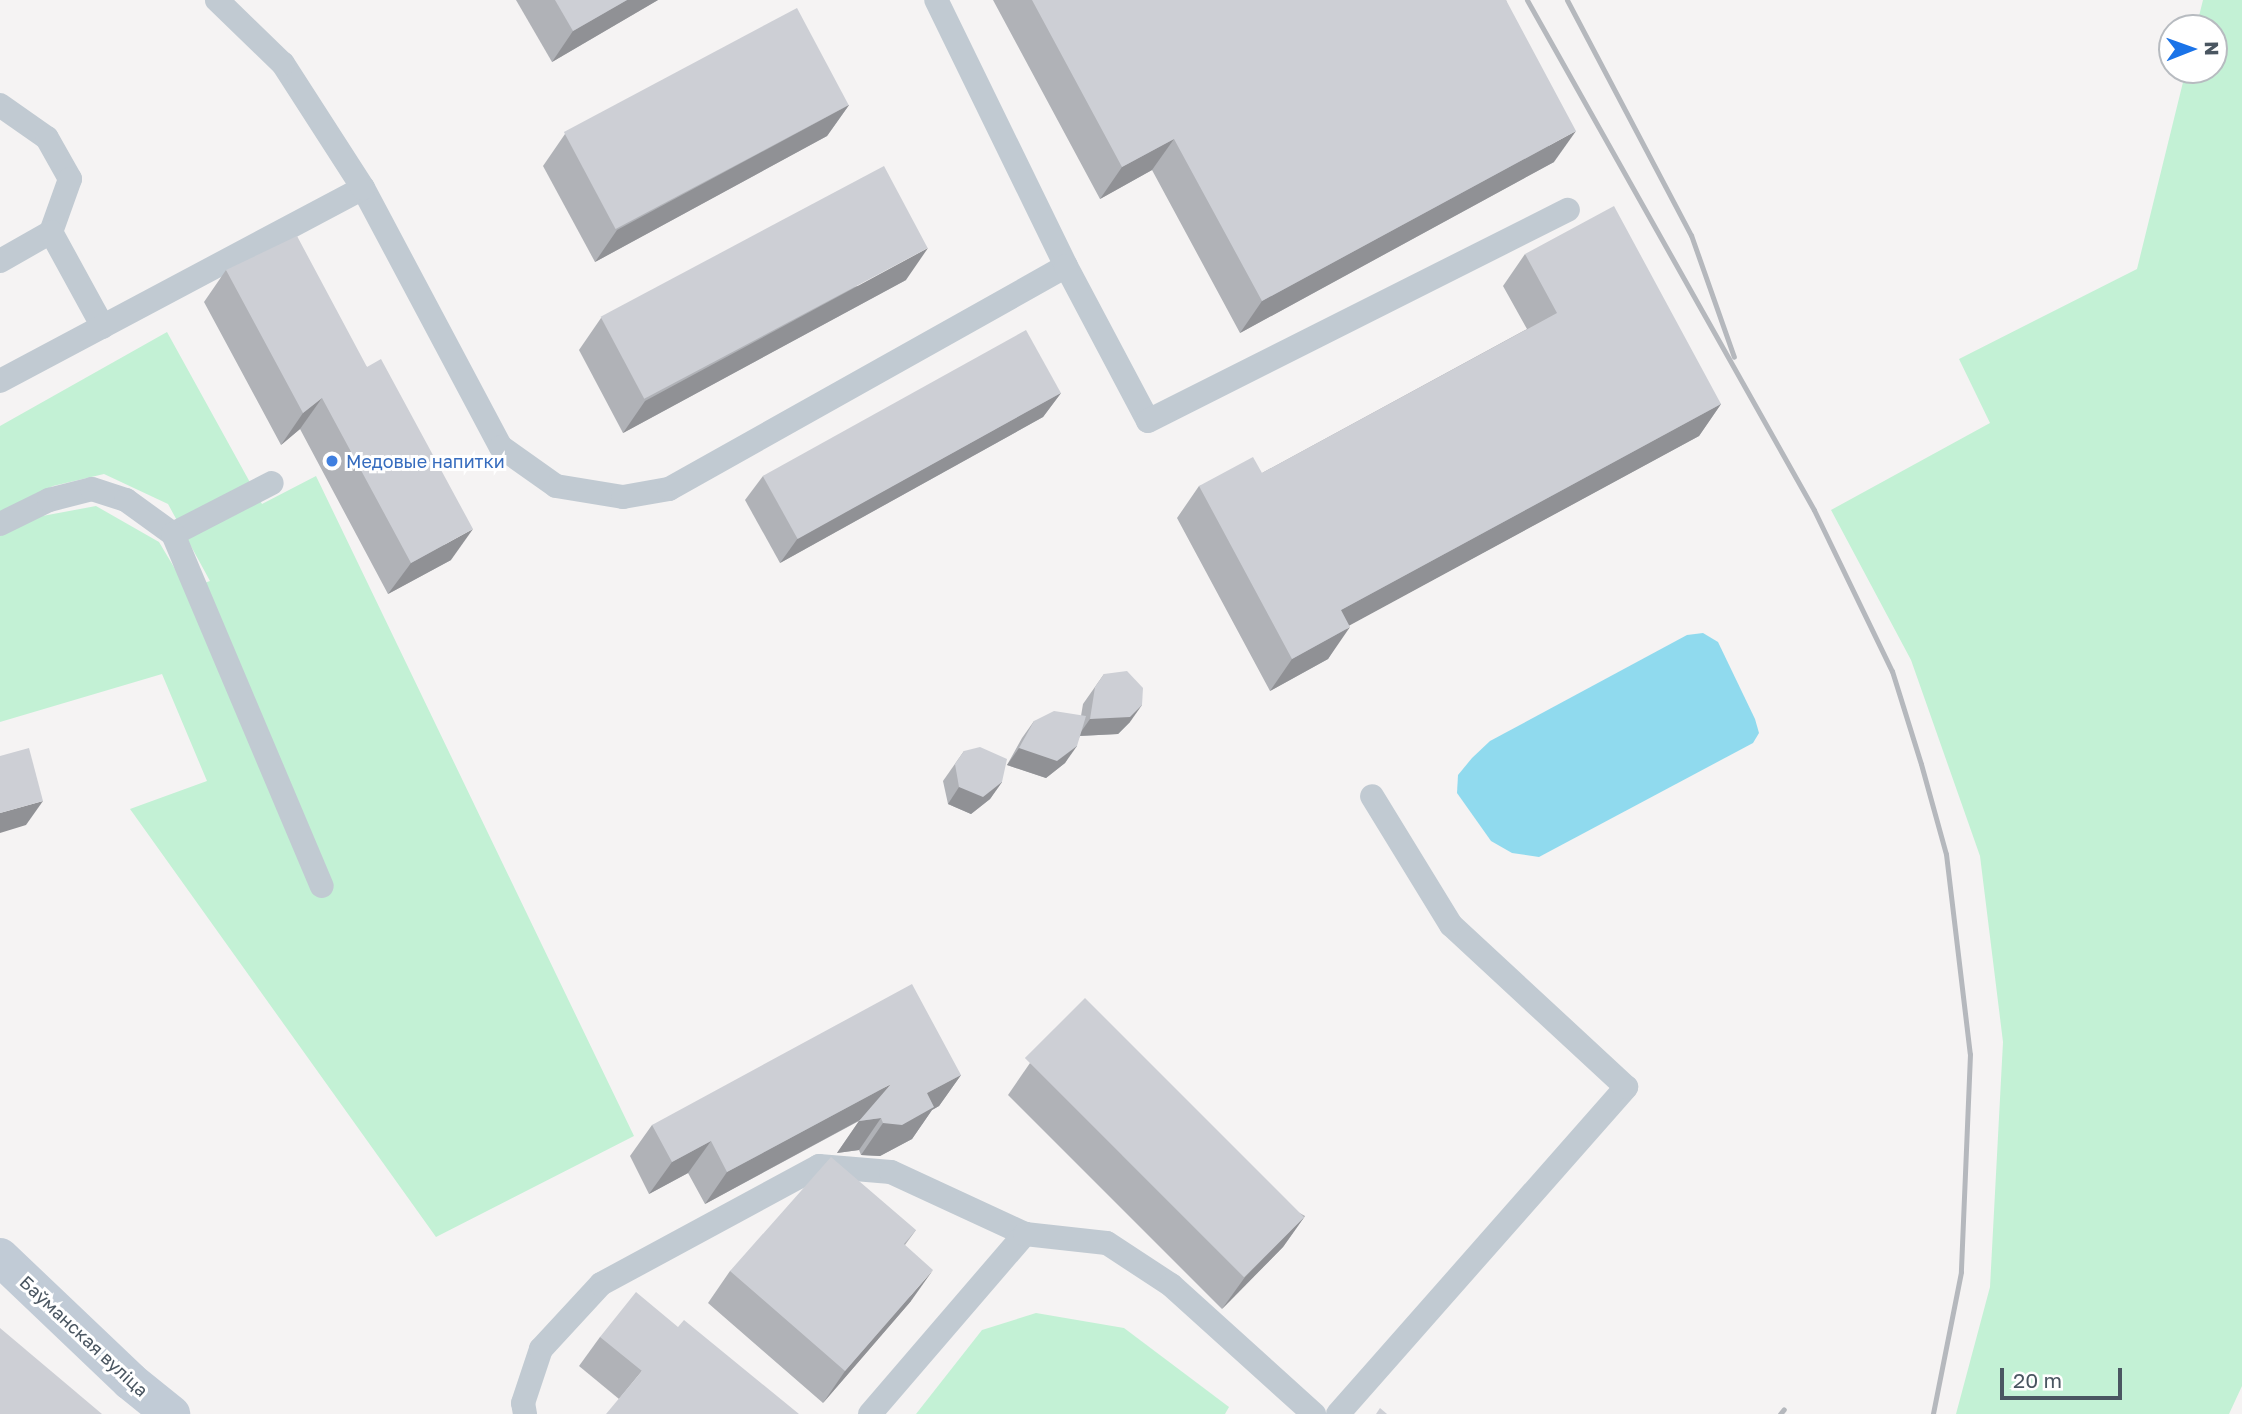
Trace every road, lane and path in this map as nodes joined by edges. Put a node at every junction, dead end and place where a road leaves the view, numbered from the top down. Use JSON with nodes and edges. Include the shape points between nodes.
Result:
{"nodes":[{"id":1,"x":217,"y":0,"type":"edge"},
{"id":2,"x":936,"y":0,"type":"edge"},
{"id":3,"x":0,"y":105,"type":"edge"},
{"id":4,"x":363,"y":188,"type":"junction"},
{"id":5,"x":1568,"y":209,"type":"dead end"},
{"id":6,"x":51,"y":232,"type":"junction"},
{"id":7,"x":0,"y":261,"type":"edge"},
{"id":8,"x":1066,"y":265,"type":"junction"},
{"id":9,"x":103,"y":327,"type":"junction"},
{"id":10,"x":0,"y":381,"type":"edge"},
{"id":11,"x":272,"y":483,"type":"dead end"},
{"id":12,"x":0,"y":524,"type":"edge"},
{"id":13,"x":173,"y":534,"type":"junction"},
{"id":14,"x":1372,"y":796,"type":"dead end"},
{"id":15,"x":322,"y":886,"type":"dead end"},
{"id":16,"x":1025,"y":1234,"type":"junction"},
{"id":17,"x":0,"y":1257,"type":"edge"},
{"id":18,"x":171,"y":1414,"type":"edge"},
{"id":19,"x":524,"y":1414,"type":"edge"},
{"id":20,"x":870,"y":1414,"type":"edge"},
{"id":21,"x":1314,"y":1414,"type":"edge"},
{"id":22,"x":1338,"y":1414,"type":"edge"}],
"edges":[{"from":1,"to":4,"type":"lane","via":[[283,64]]},
{"from":2,"to":8,"type":"lane"},
{"from":3,"to":6,"type":"lane","via":[[47,138],[70,179]]},
{"from":4,"to":8,"type":"lane","via":[[501,447],[556,486],[623,497],[669,489]]},
{"from":4,"to":9,"type":"lane"},
{"from":5,"to":8,"type":"lane","via":[[1148,421]]},
{"from":6,"to":7,"type":"lane"},
{"from":6,"to":9,"type":"lane"},
{"from":9,"to":10,"type":"lane"},
{"from":11,"to":13,"type":"lane"},
{"from":12,"to":13,"type":"lane","via":[[49,500],[92,489],[126,500]]},
{"from":13,"to":15,"type":"lane"},
{"from":14,"to":22,"type":"lane","via":[[1451,925],[1626,1087]]},
{"from":16,"to":19,"type":"lane","via":[[891,1172],[819,1166],[601,1284],[541,1349],[523,1403]]},
{"from":16,"to":20,"type":"lane"},
{"from":16,"to":21,"type":"lane","via":[[1107,1243],[1171,1284]]},
{"from":17,"to":18,"type":"street","name":"Баўманская вуліца"}]}
